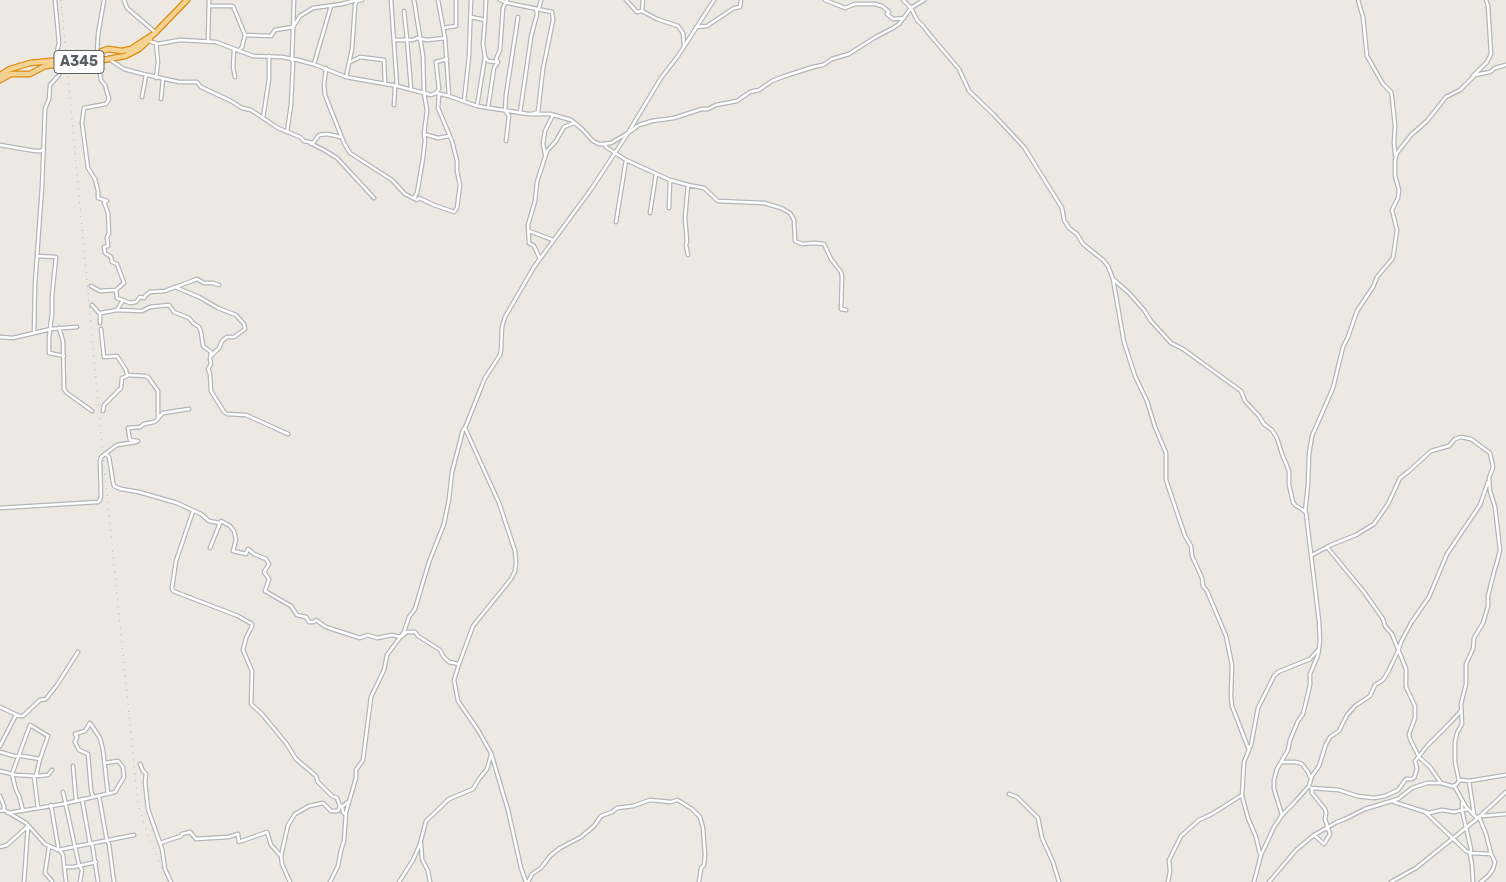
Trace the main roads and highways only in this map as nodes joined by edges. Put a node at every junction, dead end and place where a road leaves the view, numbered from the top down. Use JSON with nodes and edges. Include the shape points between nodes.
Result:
{"nodes":[{"id":1,"x":187,"y":0,"type":"edge"},
{"id":2,"x":154,"y":33,"type":"junction"},
{"id":3,"x":0,"y":75,"type":"edge"},
{"id":4,"x":0,"y":80,"type":"edge"}],
"edges":[{"from":1,"to":2,"type":"highway","number":"A345"},
{"from":2,"to":3,"type":"highway","number":"A345","via":[[131,49],[108,49],[82,58],[24,64]]},
{"from":2,"to":4,"type":"highway","number":"A345","via":[[149,41],[125,56],[45,66],[30,74],[11,74]]}]}
